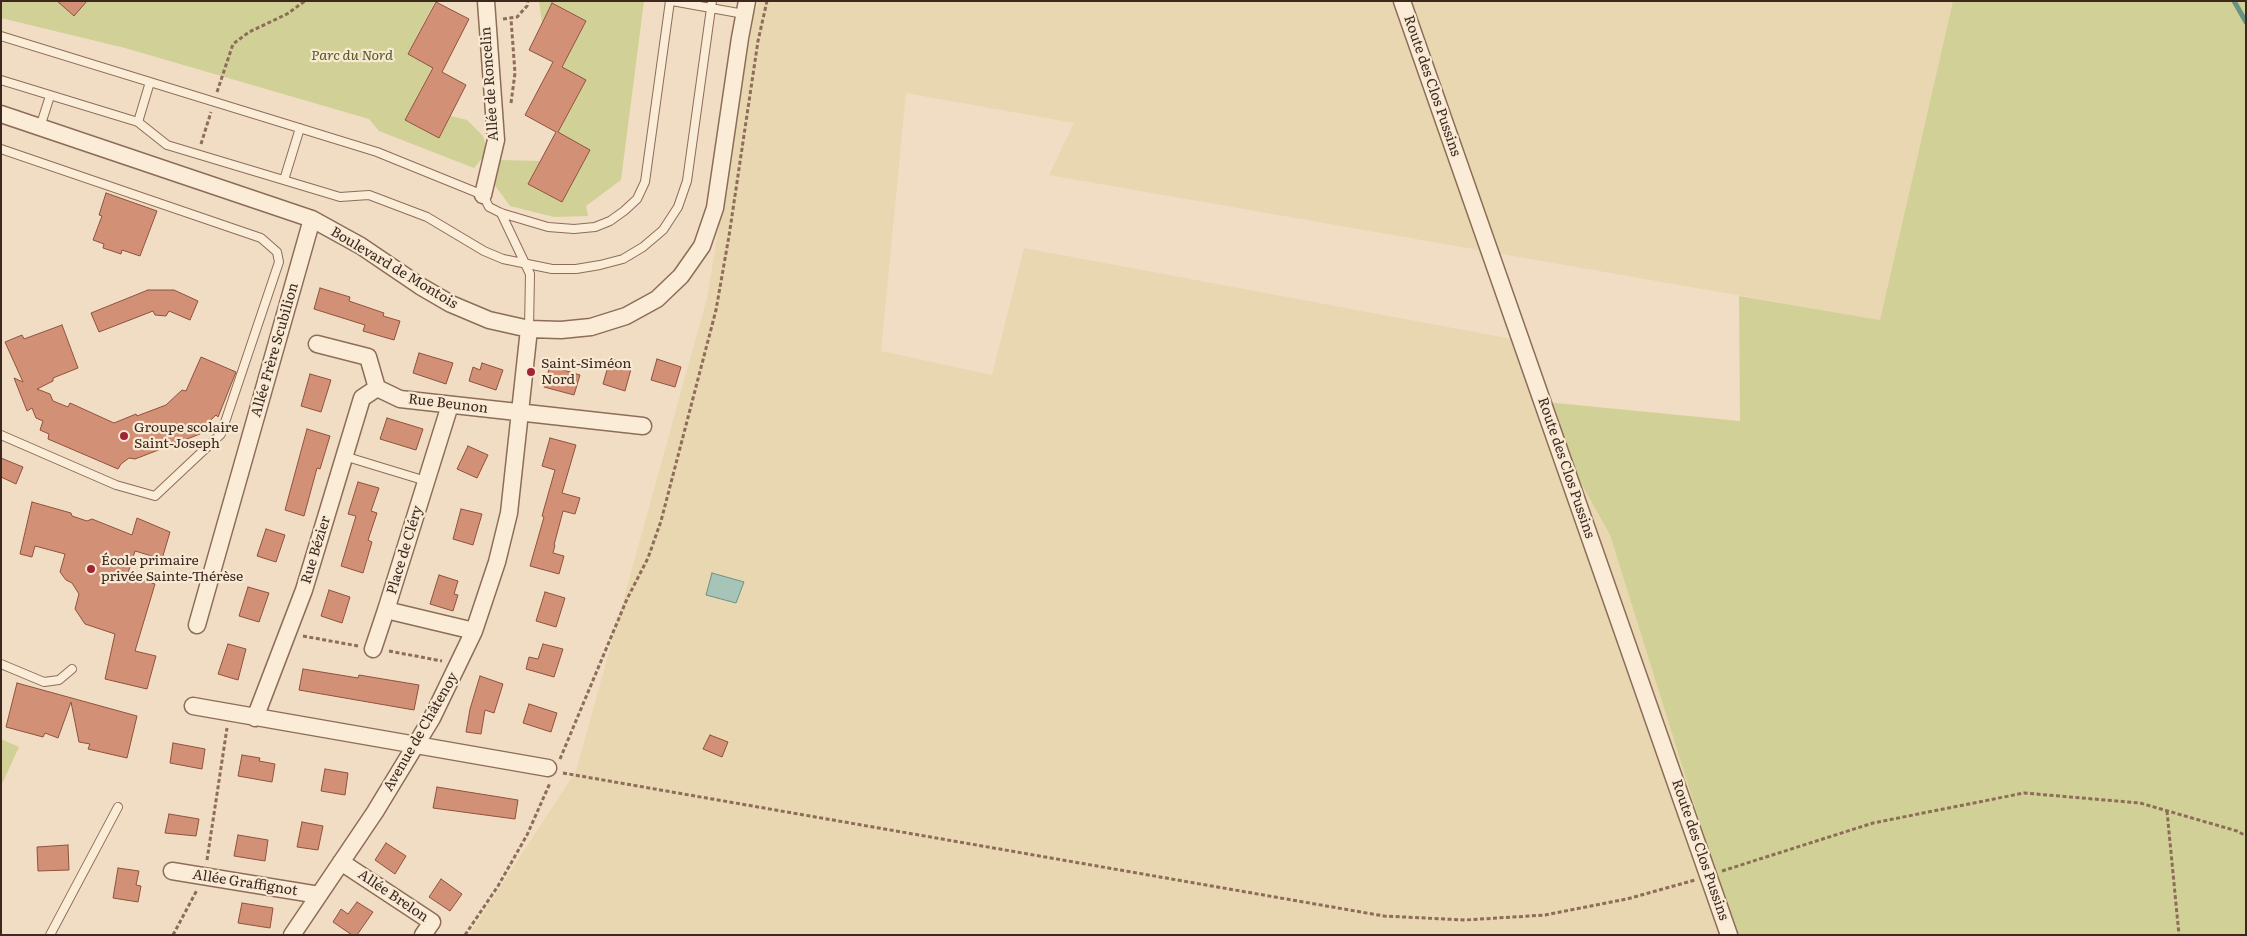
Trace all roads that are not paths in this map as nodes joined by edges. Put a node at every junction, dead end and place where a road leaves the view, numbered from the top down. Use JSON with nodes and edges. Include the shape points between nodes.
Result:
{"nodes":[{"id":1,"x":671,"y":1,"type":"edge"},
{"id":2,"x":1402,"y":1,"type":"edge"},
{"id":3,"x":711,"y":5,"type":"edge"},
{"id":4,"x":486,"y":7,"type":"edge"},
{"id":5,"x":746,"y":7,"type":"edge"},
{"id":6,"x":1,"y":36,"type":"edge"},
{"id":7,"x":1,"y":80,"type":"edge"},
{"id":8,"x":150,"y":82,"type":"junction"},
{"id":9,"x":50,"y":96,"type":"junction"},
{"id":10,"x":1,"y":114,"type":"edge"},
{"id":11,"x":138,"y":122,"type":"junction"},
{"id":12,"x":40,"y":127,"type":"junction"},
{"id":13,"x":300,"y":128,"type":"junction"},
{"id":14,"x":1,"y":149,"type":"edge"},
{"id":15,"x":284,"y":180,"type":"junction"},
{"id":16,"x":483,"y":195,"type":"junction"},
{"id":17,"x":501,"y":213,"type":"junction"},
{"id":18,"x":312,"y":219,"type":"junction"},
{"id":19,"x":525,"y":264,"type":"junction"},
{"id":20,"x":529,"y":330,"type":"junction"},
{"id":21,"x":317,"y":344,"type":"dead end"},
{"id":22,"x":377,"y":388,"type":"junction"},
{"id":23,"x":450,"y":405,"type":"junction"},
{"id":24,"x":521,"y":412,"type":"junction"},
{"id":25,"x":643,"y":426,"type":"dead end"},
{"id":26,"x":1,"y":435,"type":"edge"},
{"id":27,"x":344,"y":456,"type":"junction"},
{"id":28,"x":426,"y":481,"type":"junction"},
{"id":29,"x":386,"y":610,"type":"junction"},
{"id":30,"x":196,"y":625,"type":"dead end"},
{"id":31,"x":474,"y":631,"type":"junction"},
{"id":32,"x":373,"y":648,"type":"dead end"},
{"id":33,"x":1,"y":664,"type":"edge"},
{"id":34,"x":72,"y":669,"type":"dead end"},
{"id":35,"x":192,"y":706,"type":"dead end"},
{"id":36,"x":255,"y":718,"type":"junction"},
{"id":37,"x":416,"y":745,"type":"junction"},
{"id":38,"x":555,"y":770,"type":"road end"},
{"id":39,"x":118,"y":807,"type":"dead end"},
{"id":40,"x":342,"y":862,"type":"junction"},
{"id":41,"x":172,"y":871,"type":"dead end"},
{"id":42,"x":319,"y":895,"type":"junction"},
{"id":43,"x":50,"y":935,"type":"edge"},
{"id":44,"x":292,"y":935,"type":"edge"},
{"id":45,"x":423,"y":935,"type":"edge"},
{"id":46,"x":1729,"y":935,"type":"edge"}],
"edges":[{"from":1,"to":3,"type":"lane"},
{"from":1,"to":17,"type":"lane","via":[[648,167],[637,199],[610,221],[574,229],[548,228]]},
{"from":2,"to":46,"type":"street","name":"Route des Clos Pussins"},
{"from":3,"to":5,"type":"lane"},
{"from":3,"to":19,"type":"lane","via":[[687,181],[678,207],[662,230],[630,255],[600,265],[552,269]]},
{"from":4,"to":16,"type":"street","name":"Allée de Roncelin","via":[[496,140]]},
{"from":5,"to":20,"type":"street","name":"Boulevard de Montois","via":[[715,208],[702,246],[681,276],[657,299],[626,316],[591,327]]},
{"from":6,"to":8,"type":"lane"},
{"from":7,"to":9,"type":"lane"},
{"from":8,"to":11,"type":"lane"},
{"from":8,"to":13,"type":"lane"},
{"from":9,"to":11,"type":"lane"},
{"from":9,"to":12,"type":"lane"},
{"from":10,"to":12,"type":"street","name":"Boulevard de Montois"},
{"from":11,"to":15,"type":"lane","via":[[167,145]]},
{"from":12,"to":18,"type":"street","name":"Boulevard de Montois"},
{"from":13,"to":15,"type":"lane"},
{"from":13,"to":16,"type":"lane","via":[[377,152]]},
{"from":14,"to":26,"type":"lane","via":[[262,238],[277,252],[279,262],[221,434],[156,496],[116,485]]},
{"from":15,"to":19,"type":"lane","via":[[340,197],[369,195],[427,217],[484,251]]},
{"from":16,"to":17,"type":"lane","via":[[489,207]]},
{"from":17,"to":19,"type":"lane"},
{"from":18,"to":20,"type":"street","name":"Boulevard de Montois","via":[[361,246],[451,304],[489,320]]},
{"from":18,"to":30,"type":"street","name":"Allée Frère Scubilion"},
{"from":19,"to":20,"type":"lane","via":[[530,274]]},
{"from":20,"to":24,"type":"street","name":"Avenue de Châtenoy"},
{"from":21,"to":22,"type":"street","via":[[368,357]]},
{"from":22,"to":23,"type":"street","name":"Rue Beunon","via":[[400,399]]},
{"from":22,"to":27,"type":"street","name":"Rue Bézier","via":[[362,398]]},
{"from":23,"to":24,"type":"street","name":"Rue Beunon"},
{"from":23,"to":28,"type":"street","name":"Place de Cléry"},
{"from":24,"to":25,"type":"street","name":"Rue Beunon"},
{"from":24,"to":31,"type":"street","name":"Avenue de Châtenoy","via":[[509,513]]},
{"from":27,"to":28,"type":"lane"},
{"from":27,"to":36,"type":"street","name":"Rue Bézier","via":[[304,590]]},
{"from":28,"to":29,"type":"street","name":"Place de Cléry"},
{"from":29,"to":31,"type":"street","name":"Place de Cléry"},
{"from":29,"to":32,"type":"street"},
{"from":31,"to":37,"type":"street","name":"Avenue de Châtenoy"},
{"from":33,"to":34,"type":"lane","via":[[44,682],[59,680]]},
{"from":35,"to":36,"type":"street"},
{"from":36,"to":37,"type":"street"},
{"from":37,"to":38,"type":"street"},
{"from":37,"to":40,"type":"street","name":"Avenue de Châtenoy"},
{"from":39,"to":43,"type":"lane"},
{"from":40,"to":42,"type":"street","name":"Avenue de Châtenoy"},
{"from":40,"to":45,"type":"street","name":"Allée Brelon","via":[[432,922]]},
{"from":41,"to":42,"type":"street","name":"Allée Graffignot"},
{"from":42,"to":44,"type":"street","name":"Avenue de Châtenoy"}]}
